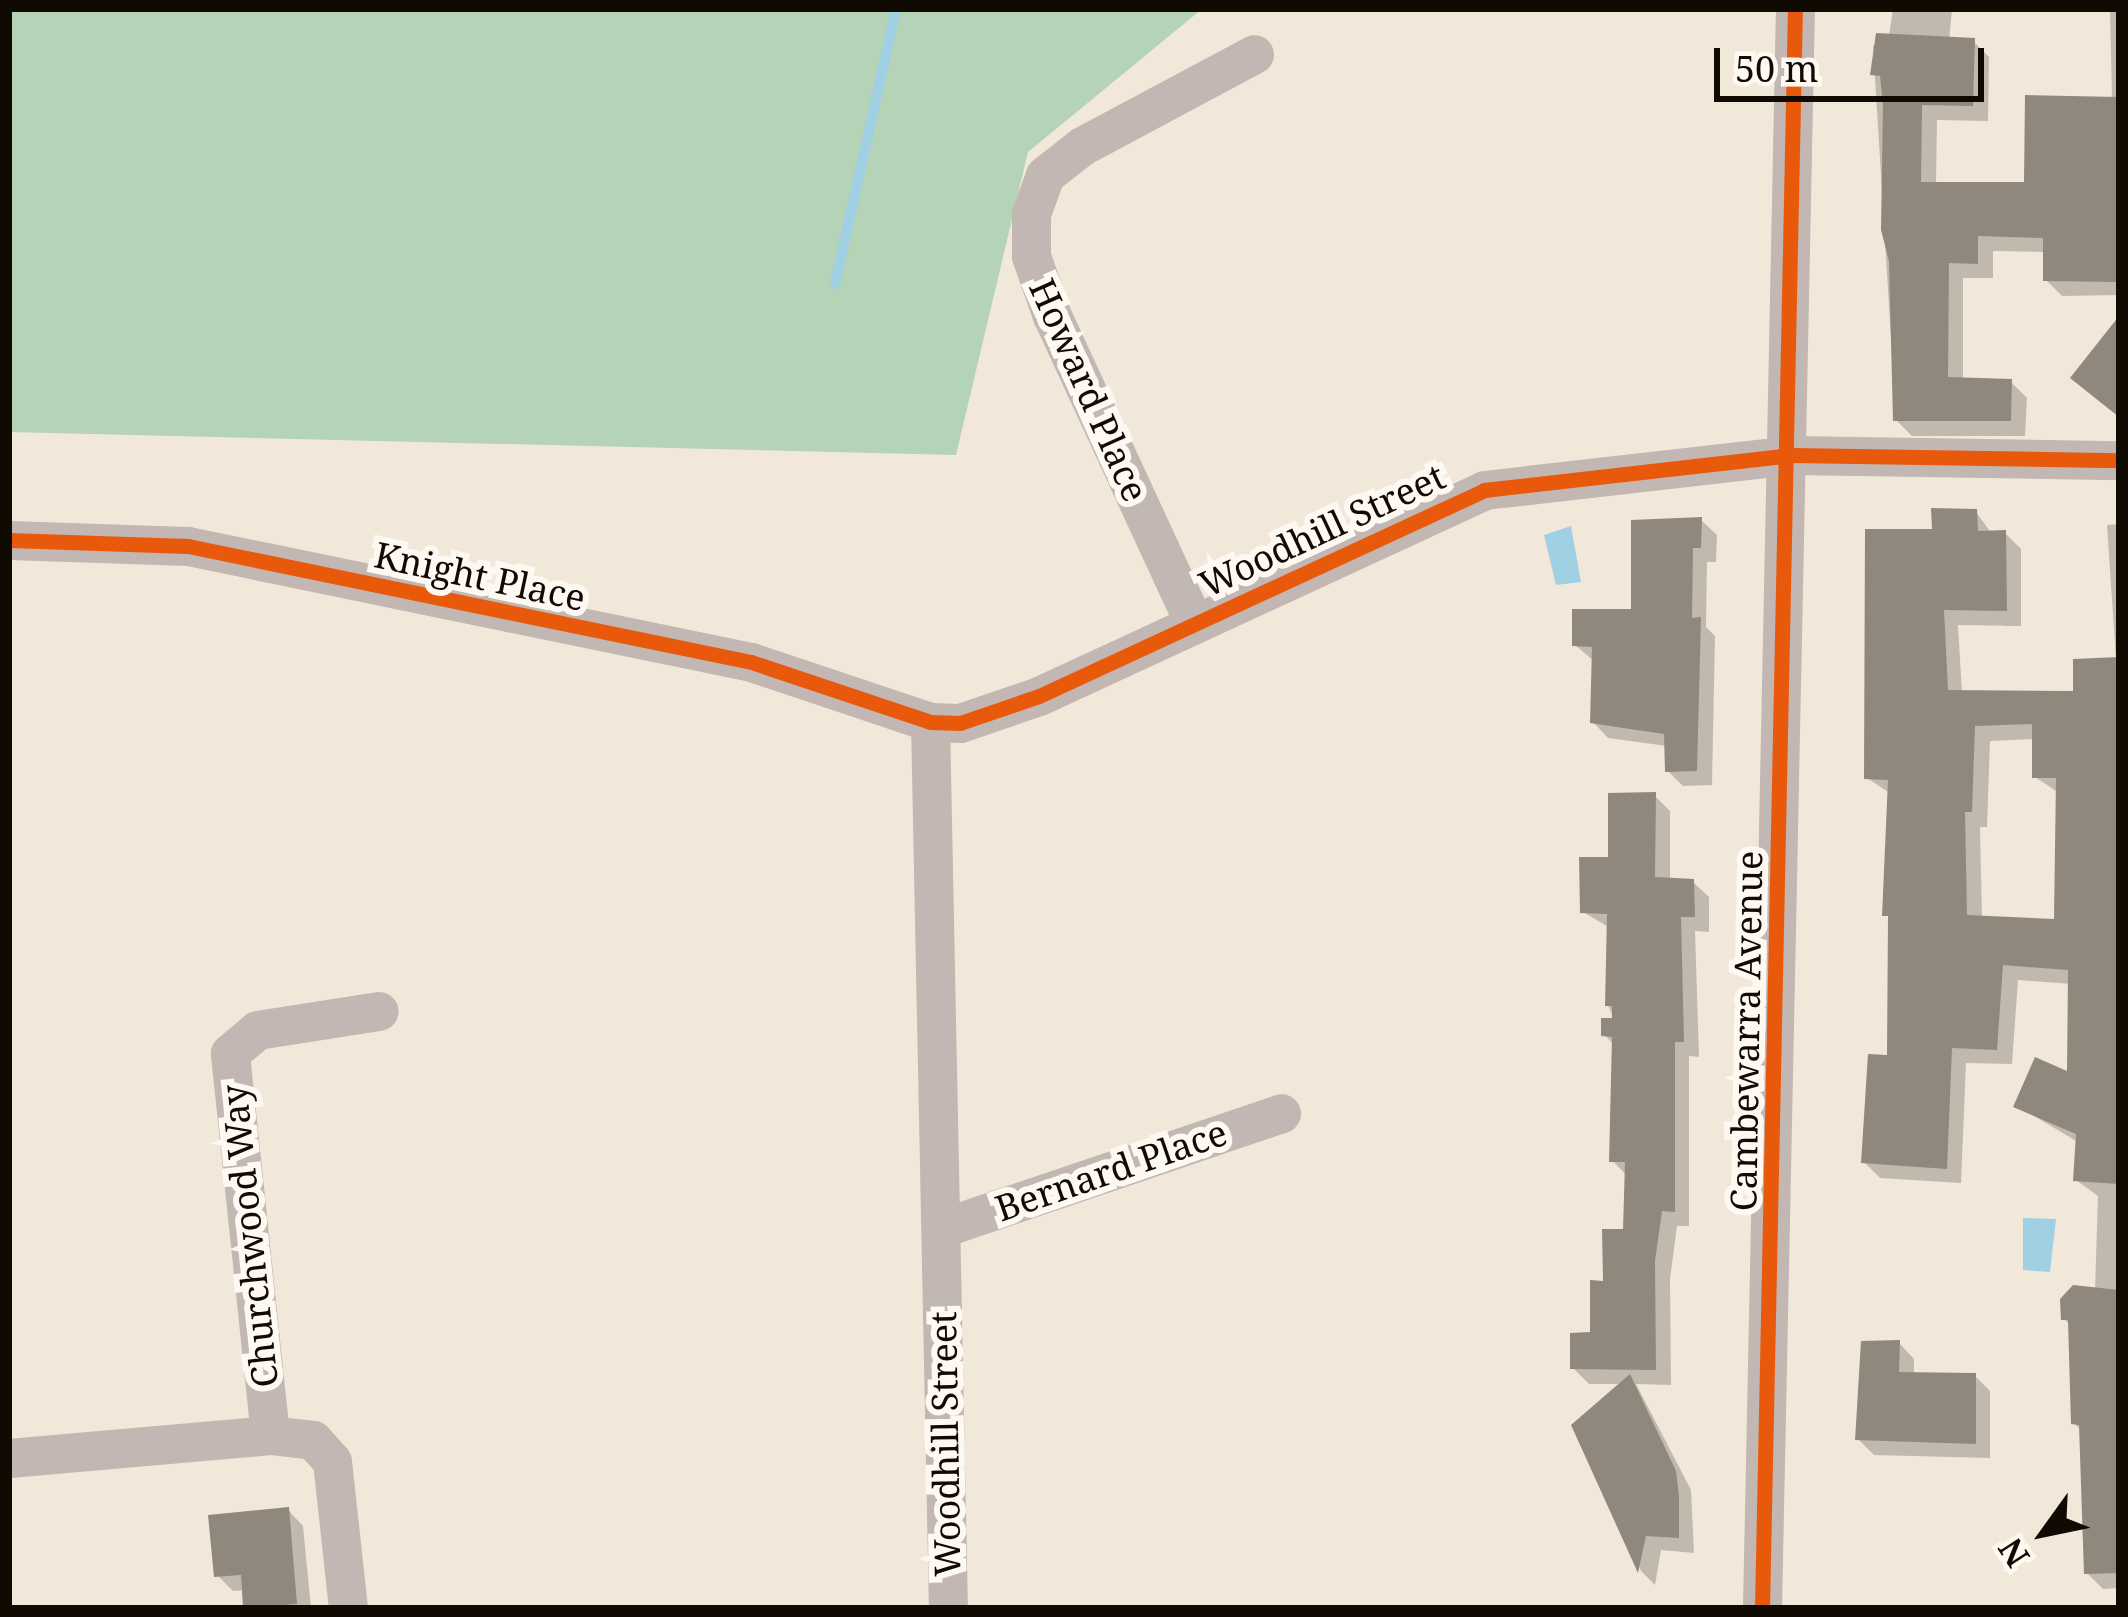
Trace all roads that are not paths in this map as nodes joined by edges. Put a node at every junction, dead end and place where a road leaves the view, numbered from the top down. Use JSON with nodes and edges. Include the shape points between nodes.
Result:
{"nodes":[{"id":1,"x":1795,"y":9,"type":"edge"},
{"id":2,"x":1254,"y":54,"type":"dead end"},
{"id":3,"x":1791,"y":455,"type":"junction"},
{"id":4,"x":2119,"y":460,"type":"edge"},
{"id":5,"x":9,"y":540,"type":"edge"},
{"id":6,"x":1194,"y":623,"type":"junction"},
{"id":7,"x":930,"y":722,"type":"junction"},
{"id":8,"x":380,"y":1011,"type":"dead end"},
{"id":9,"x":1281,"y":1113,"type":"dead end"},
{"id":10,"x":942,"y":1228,"type":"junction"},
{"id":11,"x":270,"y":1435,"type":"junction"},
{"id":12,"x":9,"y":1458,"type":"edge"},
{"id":13,"x":348,"y":1608,"type":"edge"},
{"id":14,"x":948,"y":1608,"type":"edge"},
{"id":15,"x":1762,"y":1608,"type":"edge"}],
"edges":[{"from":1,"to":3,"type":"street","name":"Cambewarra Avenue"},
{"from":2,"to":6,"type":"street","name":"Howard Place","via":[[1082,146],[1045,175],[1031,214],[1030,256],[1052,316]]},
{"from":3,"to":4,"type":"street","name":"Woodhill Street"},
{"from":3,"to":6,"type":"street","name":"Woodhill Street","via":[[1484,490]]},
{"from":3,"to":15,"type":"street","name":"Cambewarra Avenue"},
{"from":5,"to":7,"type":"street","name":"Knight Place","via":[[188,546],[751,662]]},
{"from":6,"to":7,"type":"street","name":"Woodhill Street","via":[[993,716]]},
{"from":7,"to":10,"type":"street","name":"Woodhill Street"},
{"from":8,"to":11,"type":"street","name":"Churchwood Way","via":[[256,1030],[230,1053]]},
{"from":9,"to":10,"type":"street","name":"Bernard Place"},
{"from":10,"to":14,"type":"street","name":"Woodhill Street"},
{"from":11,"to":12,"type":"street"},
{"from":11,"to":13,"type":"street","via":[[327,1448]]}]}
